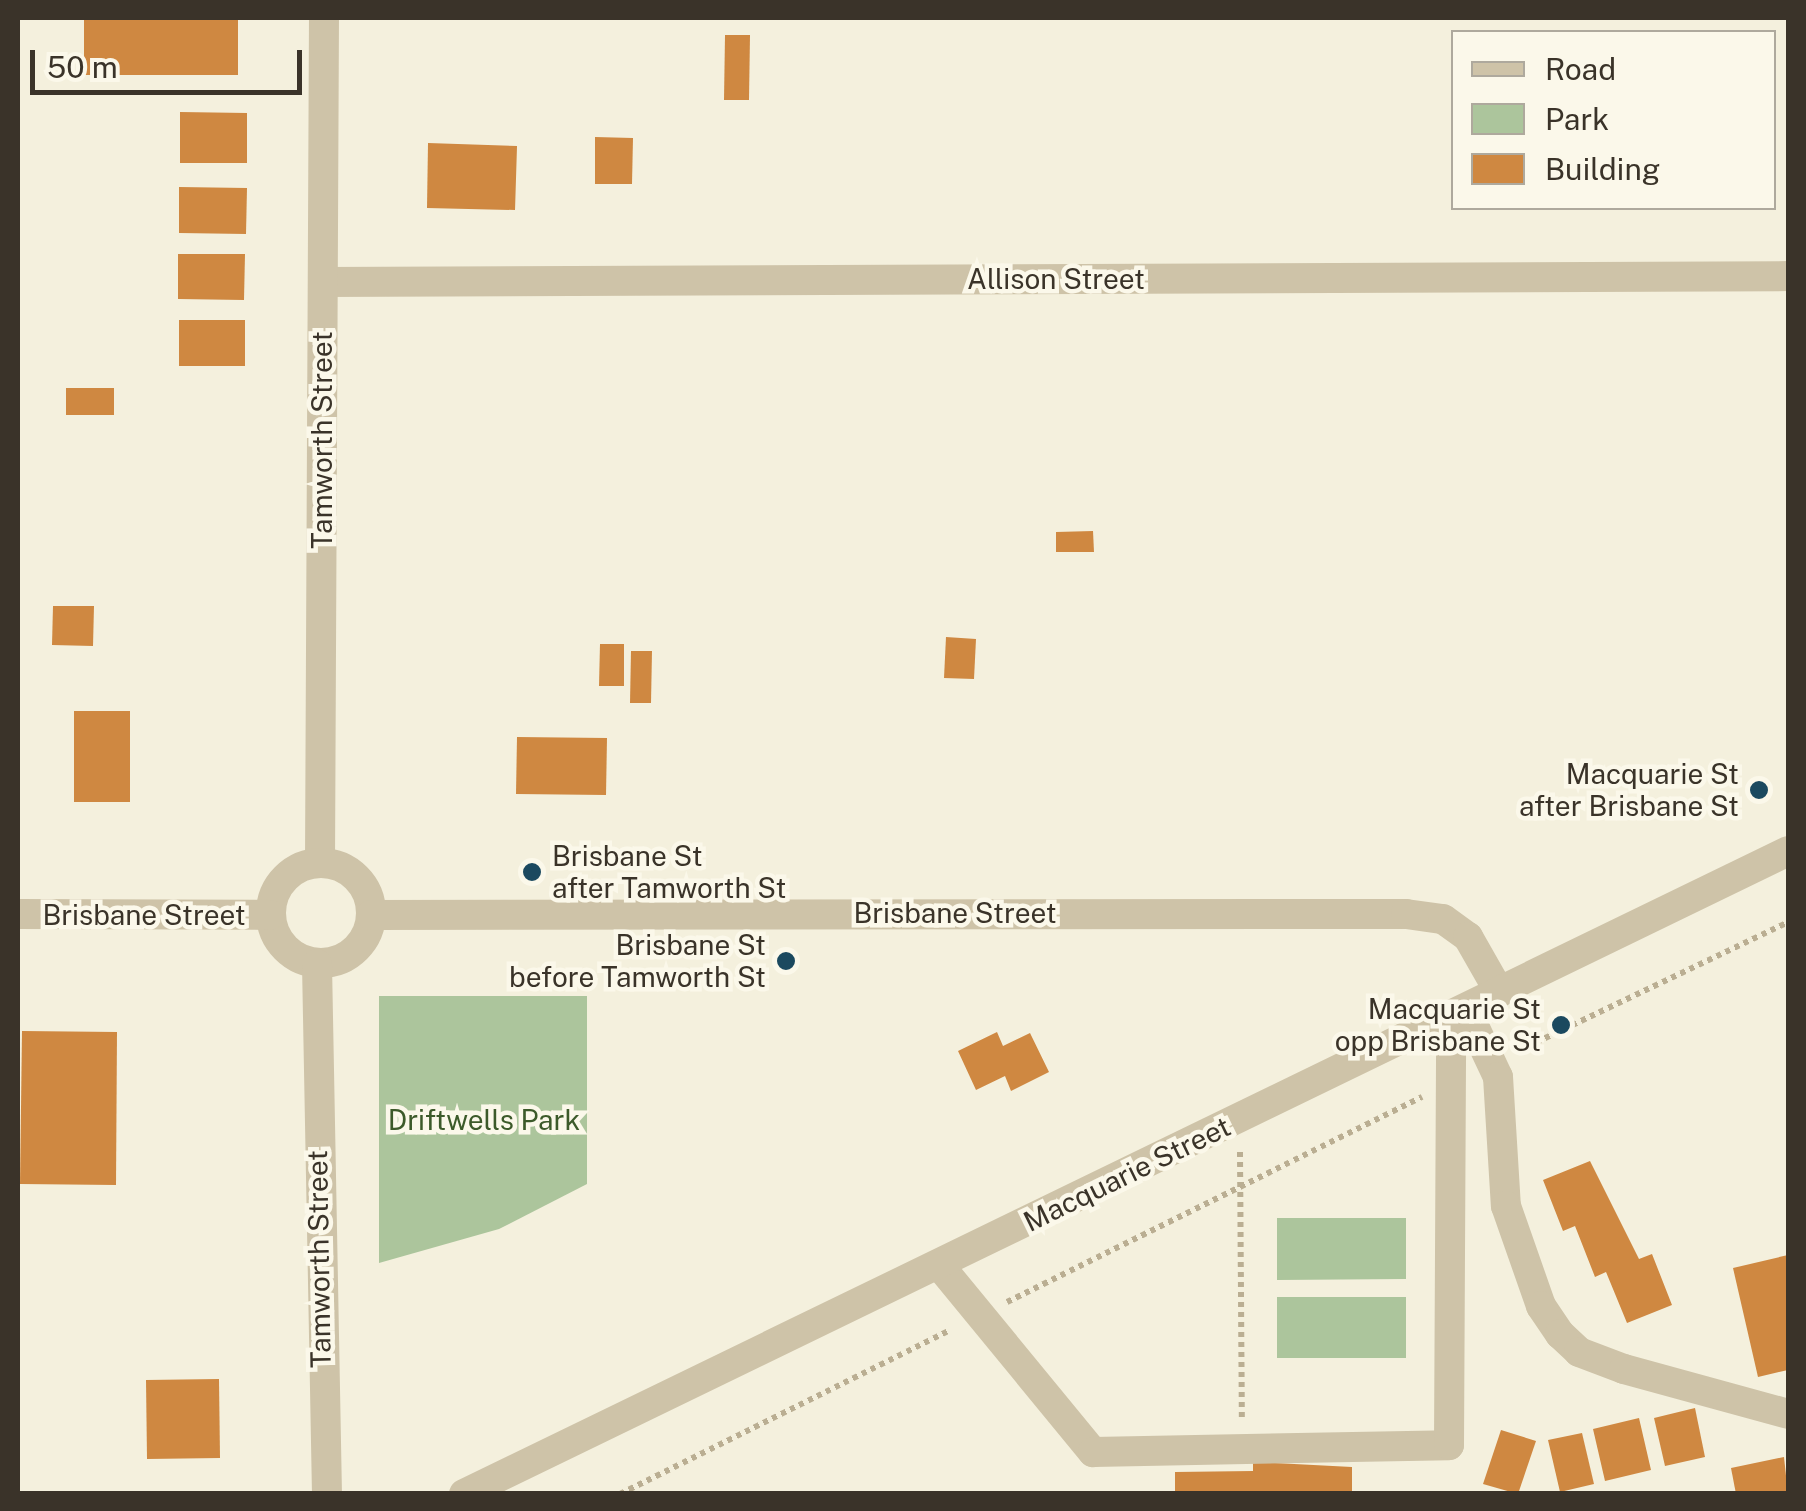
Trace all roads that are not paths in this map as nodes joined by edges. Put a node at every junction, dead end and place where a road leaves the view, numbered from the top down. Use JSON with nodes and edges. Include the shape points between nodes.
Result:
{"nodes":[{"id":1,"x":324,"y":18,"type":"edge"},
{"id":2,"x":1788,"y":276,"type":"edge"},
{"id":3,"x":323,"y":282,"type":"junction"},
{"id":4,"x":1788,"y":851,"type":"edge"},
{"id":5,"x":320,"y":863,"type":"junction"},
{"id":6,"x":18,"y":914,"type":"edge"},
{"id":7,"x":270,"y":915,"type":"junction"},
{"id":8,"x":371,"y":915,"type":"junction"},
{"id":9,"x":316,"y":964,"type":"junction"},
{"id":10,"x":1500,"y":993,"type":"junction"},
{"id":11,"x":1458,"y":1013,"type":"junction"},
{"id":12,"x":940,"y":1266,"type":"junction"},
{"id":13,"x":1788,"y":1414,"type":"edge"},
{"id":14,"x":326,"y":1494,"type":"edge"},
{"id":15,"x":464,"y":1494,"type":"edge"}],
"edges":[{"from":1,"to":3,"type":"street","name":"Tamworth Street"},
{"from":2,"to":3,"type":"street","name":"Allison Street"},
{"from":3,"to":5,"type":"street","name":"Tamworth Street"},
{"from":4,"to":10,"type":"street","name":"Macquarie Street"},
{"from":5,"to":7,"type":"street","via":[[279,885]]},
{"from":5,"to":8,"type":"street","via":[[350,872]]},
{"from":6,"to":7,"type":"street","name":"Brisbane Street"},
{"from":7,"to":9,"type":"street","via":[[290,953]]},
{"from":8,"to":9,"type":"street","via":[[348,956]]},
{"from":8,"to":10,"type":"street","name":"Brisbane Street","via":[[1406,914],[1443,919],[1468,938]]},
{"from":9,"to":14,"type":"street","name":"Tamworth Street"},
{"from":10,"to":11,"type":"street","name":"Macquarie Street"},
{"from":11,"to":12,"type":"street","name":"Macquarie Street"},
{"from":11,"to":12,"type":"street","via":[[1451,1083],[1449,1445],[1093,1452]]},
{"from":11,"to":13,"type":"street","via":[[1492,1063],[1506,1206],[1541,1306],[1560,1334],[1579,1352],[1624,1369]]},
{"from":12,"to":15,"type":"street","name":"Macquarie Street"}]}
